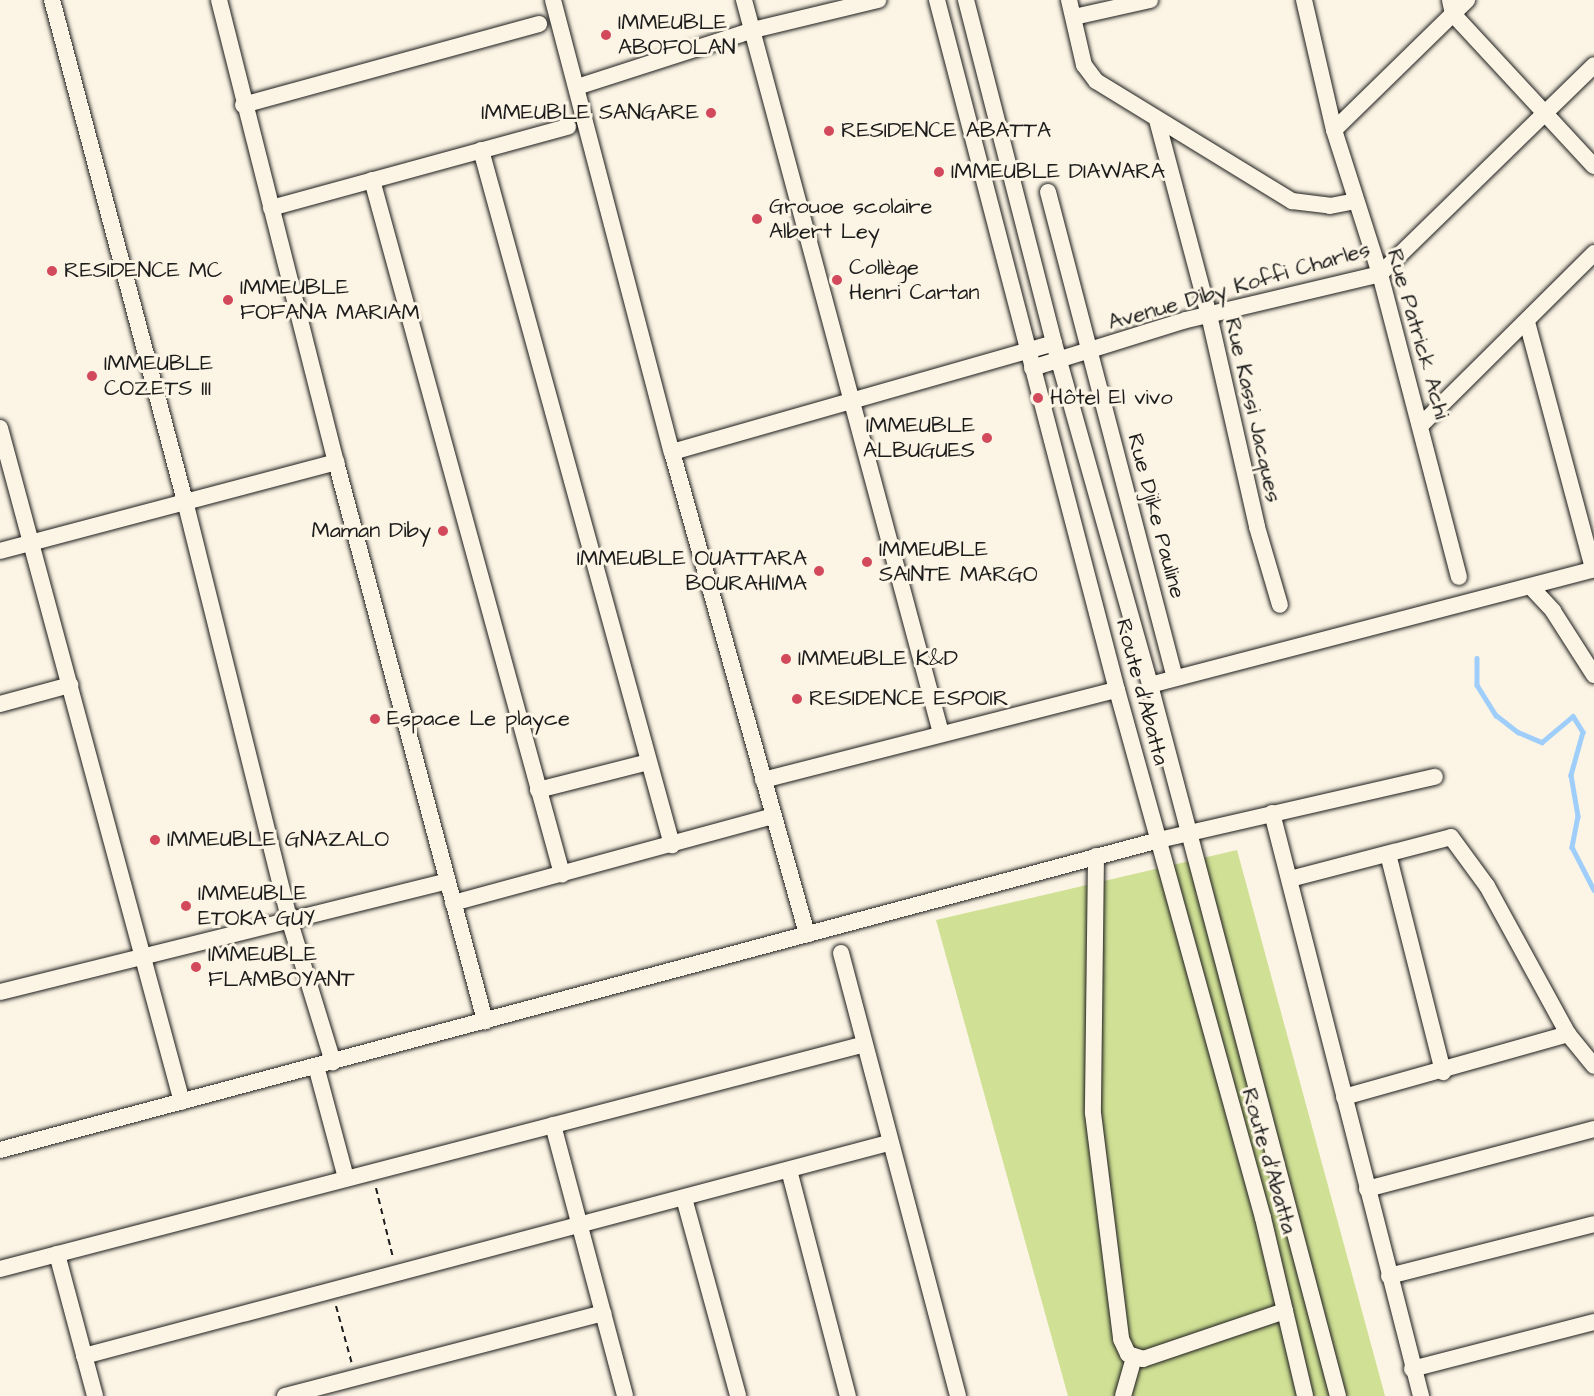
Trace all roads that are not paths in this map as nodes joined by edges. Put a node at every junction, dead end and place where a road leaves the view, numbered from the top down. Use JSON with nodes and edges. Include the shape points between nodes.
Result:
{"nodes":[{"id":1,"x":52,"y":0,"type":"edge"},
{"id":2,"x":219,"y":0,"type":"edge"},
{"id":3,"x":553,"y":0,"type":"edge"},
{"id":4,"x":744,"y":0,"type":"edge"},
{"id":5,"x":878,"y":0,"type":"edge"},
{"id":6,"x":938,"y":0,"type":"edge"},
{"id":7,"x":966,"y":0,"type":"edge"},
{"id":8,"x":1069,"y":0,"type":"edge"},
{"id":9,"x":1150,"y":0,"type":"edge"},
{"id":10,"x":1304,"y":0,"type":"edge"},
{"id":11,"x":1467,"y":0,"type":"edge"},
{"id":12,"x":1451,"y":7,"type":"edge"},
{"id":13,"x":1074,"y":17,"type":"junction"},
{"id":14,"x":539,"y":24,"type":"dead end"},
{"id":15,"x":753,"y":30,"type":"junction"},
{"id":16,"x":1594,"y":65,"type":"edge"},
{"id":17,"x":577,"y":87,"type":"junction"},
{"id":18,"x":243,"y":105,"type":"junction"},
{"id":19,"x":1542,"y":115,"type":"junction"},
{"id":20,"x":1157,"y":120,"type":"junction"},
{"id":21,"x":568,"y":127,"type":"dead end"},
{"id":22,"x":1334,"y":130,"type":"junction"},
{"id":23,"x":481,"y":150,"type":"junction"},
{"id":24,"x":1594,"y":166,"type":"edge"},
{"id":25,"x":372,"y":180,"type":"junction"},
{"id":26,"x":1048,"y":192,"type":"dead end"},
{"id":27,"x":1355,"y":201,"type":"junction"},
{"id":28,"x":271,"y":208,"type":"junction"},
{"id":29,"x":1594,"y":253,"type":"edge"},
{"id":30,"x":1594,"y":267,"type":"edge"},
{"id":31,"x":1380,"y":274,"type":"junction"},
{"id":32,"x":1570,"y":276,"type":"junction"},
{"id":33,"x":1209,"y":315,"type":"junction"},
{"id":34,"x":1527,"y":322,"type":"junction"},
{"id":35,"x":1054,"y":344,"type":"junction"},
{"id":36,"x":1027,"y":351,"type":"junction"},
{"id":37,"x":1090,"y":352,"type":"junction"},
{"id":38,"x":1058,"y":360,"type":"junction"},
{"id":39,"x":1032,"y":368,"type":"junction"},
{"id":40,"x":852,"y":403,"type":"junction"},
{"id":41,"x":1421,"y":425,"type":"junction"},
{"id":42,"x":0,"y":428,"type":"edge"},
{"id":43,"x":672,"y":452,"type":"junction"},
{"id":44,"x":336,"y":462,"type":"junction"},
{"id":45,"x":186,"y":505,"type":"junction"},
{"id":46,"x":1590,"y":542,"type":"edge"},
{"id":47,"x":31,"y":543,"type":"junction"},
{"id":48,"x":0,"y":551,"type":"edge"},
{"id":49,"x":1594,"y":569,"type":"edge"},
{"id":50,"x":1459,"y":577,"type":"dead end"},
{"id":51,"x":1531,"y":587,"type":"junction"},
{"id":52,"x":1280,"y":605,"type":"dead end"},
{"id":53,"x":1594,"y":675,"type":"edge"},
{"id":54,"x":1175,"y":678,"type":"junction"},
{"id":55,"x":70,"y":685,"type":"junction"},
{"id":56,"x":1150,"y":685,"type":"junction"},
{"id":57,"x":1117,"y":690,"type":"junction"},
{"id":58,"x":0,"y":704,"type":"edge"},
{"id":59,"x":942,"y":733,"type":"junction"},
{"id":60,"x":649,"y":762,"type":"junction"},
{"id":61,"x":1435,"y":777,"type":"dead end"},
{"id":62,"x":763,"y":780,"type":"junction"},
{"id":63,"x":538,"y":790,"type":"junction"},
{"id":64,"x":1272,"y":813,"type":"junction"},
{"id":65,"x":772,"y":816,"type":"junction"},
{"id":66,"x":1187,"y":832,"type":"junction"},
{"id":67,"x":1159,"y":840,"type":"junction"},
{"id":68,"x":672,"y":845,"type":"junction"},
{"id":69,"x":1388,"y":854,"type":"junction"},
{"id":70,"x":1096,"y":856,"type":"junction"},
{"id":71,"x":562,"y":874,"type":"junction"},
{"id":72,"x":1290,"y":879,"type":"junction"},
{"id":73,"x":447,"y":881,"type":"junction"},
{"id":74,"x":453,"y":903,"type":"junction"},
{"id":75,"x":289,"y":919,"type":"junction"},
{"id":76,"x":807,"y":934,"type":"junction"},
{"id":77,"x":841,"y":953,"type":"dead end"},
{"id":78,"x":142,"y":955,"type":"junction"},
{"id":79,"x":0,"y":992,"type":"edge"},
{"id":80,"x":485,"y":1021,"type":"junction"},
{"id":81,"x":1568,"y":1034,"type":"junction"},
{"id":82,"x":862,"y":1045,"type":"junction"},
{"id":83,"x":333,"y":1062,"type":"junction"},
{"id":84,"x":316,"y":1066,"type":"junction"},
{"id":85,"x":1594,"y":1066,"type":"edge"},
{"id":86,"x":1443,"y":1071,"type":"junction"},
{"id":87,"x":1344,"y":1097,"type":"junction"},
{"id":88,"x":182,"y":1102,"type":"junction"},
{"id":89,"x":553,"y":1125,"type":"junction"},
{"id":90,"x":1594,"y":1129,"type":"edge"},
{"id":91,"x":888,"y":1143,"type":"junction"},
{"id":92,"x":0,"y":1150,"type":"edge"},
{"id":93,"x":789,"y":1170,"type":"junction"},
{"id":94,"x":346,"y":1178,"type":"junction"},
{"id":95,"x":1367,"y":1189,"type":"junction"},
{"id":96,"x":684,"y":1198,"type":"junction"},
{"id":97,"x":578,"y":1223,"type":"junction"},
{"id":98,"x":1594,"y":1224,"type":"edge"},
{"id":99,"x":57,"y":1254,"type":"junction"},
{"id":100,"x":0,"y":1269,"type":"edge"},
{"id":101,"x":1389,"y":1276,"type":"junction"},
{"id":102,"x":1285,"y":1311,"type":"junction"},
{"id":103,"x":603,"y":1312,"type":"junction"},
{"id":104,"x":1594,"y":1322,"type":"edge"},
{"id":105,"x":84,"y":1356,"type":"junction"},
{"id":106,"x":1134,"y":1358,"type":"junction"},
{"id":107,"x":1412,"y":1369,"type":"junction"},
{"id":108,"x":95,"y":1396,"type":"edge"},
{"id":109,"x":285,"y":1396,"type":"edge"},
{"id":110,"x":625,"y":1396,"type":"edge"},
{"id":111,"x":738,"y":1396,"type":"edge"},
{"id":112,"x":848,"y":1396,"type":"edge"},
{"id":113,"x":958,"y":1396,"type":"edge"},
{"id":114,"x":1123,"y":1396,"type":"edge"},
{"id":115,"x":1305,"y":1396,"type":"edge"},
{"id":116,"x":1338,"y":1396,"type":"edge"},
{"id":117,"x":1420,"y":1396,"type":"edge"}],
"edges":[{"from":1,"to":45,"type":"street"},
{"from":2,"to":18,"type":"street"},
{"from":3,"to":17,"type":"street"},
{"from":4,"to":15,"type":"street"},
{"from":5,"to":15,"type":"street"},
{"from":6,"to":36,"type":"street","name":"Route d'Abatta"},
{"from":7,"to":35,"type":"street","name":"Route d'Abatta"},
{"from":8,"to":13,"type":"street"},
{"from":9,"to":13,"type":"street"},
{"from":10,"to":22,"type":"street","name":"Rue Patrick Achi"},
{"from":11,"to":12,"type":"street"},
{"from":12,"to":19,"type":"street"},
{"from":12,"to":22,"type":"street"},
{"from":13,"to":20,"type":"street","via":[[1089,75]]},
{"from":14,"to":18,"type":"street"},
{"from":15,"to":17,"type":"street"},
{"from":15,"to":40,"type":"street"},
{"from":16,"to":19,"type":"street","name":"Avenue Diby Koffi Charles"},
{"from":17,"to":43,"type":"street"},
{"from":18,"to":28,"type":"street"},
{"from":19,"to":24,"type":"street"},
{"from":19,"to":31,"type":"street","name":"Avenue Diby Koffi Charles"},
{"from":20,"to":27,"type":"street","via":[[1292,201],[1330,206]]},
{"from":20,"to":33,"type":"street","name":"Rue Kassi Jacques"},
{"from":21,"to":23,"type":"street"},
{"from":22,"to":27,"type":"street","name":"Rue Patrick Achi"},
{"from":23,"to":25,"type":"street"},
{"from":23,"to":60,"type":"street"},
{"from":25,"to":28,"type":"street"},
{"from":25,"to":63,"type":"street"},
{"from":26,"to":37,"type":"street","name":"Rue Djike Pauline"},
{"from":27,"to":31,"type":"street","name":"Rue Patrick Achi"},
{"from":28,"to":44,"type":"street"},
{"from":29,"to":32,"type":"street"},
{"from":30,"to":32,"type":"street"},
{"from":31,"to":33,"type":"street","name":"Avenue Diby Koffi Charles"},
{"from":31,"to":41,"type":"street","name":"Rue Patrick Achi"},
{"from":32,"to":34,"type":"street"},
{"from":33,"to":37,"type":"street","name":"Avenue Diby Koffi Charles"},
{"from":33,"to":52,"type":"street","name":"Rue Kassi Jacques","via":[[1255,518]]},
{"from":34,"to":41,"type":"street"},
{"from":34,"to":46,"type":"street"},
{"from":35,"to":36,"type":"street"},
{"from":35,"to":38,"type":"street","name":"Route d'Abatta"},
{"from":36,"to":39,"type":"street","name":"Route d'Abatta"},
{"from":36,"to":40,"type":"street"},
{"from":37,"to":38,"type":"street","name":"Avenue Diby Koffi Charles"},
{"from":37,"to":54,"type":"street","name":"Rue Djike Pauline"},
{"from":38,"to":39,"type":"street","name":"Avenue Diby Koffi Charles"},
{"from":38,"to":56,"type":"street","name":"Route d'Abatta"},
{"from":39,"to":57,"type":"street","name":"Route d'Abatta"},
{"from":40,"to":43,"type":"street"},
{"from":40,"to":59,"type":"street"},
{"from":41,"to":50,"type":"street","name":"Rue Patrick Achi"},
{"from":42,"to":47,"type":"street"},
{"from":43,"to":62,"type":"street"},
{"from":44,"to":45,"type":"street"},
{"from":44,"to":73,"type":"street"},
{"from":45,"to":47,"type":"street"},
{"from":45,"to":75,"type":"street"},
{"from":46,"to":49,"type":"street"},
{"from":47,"to":48,"type":"street"},
{"from":47,"to":55,"type":"street"},
{"from":49,"to":51,"type":"street"},
{"from":51,"to":53,"type":"street","via":[[1553,611]]},
{"from":51,"to":54,"type":"street"},
{"from":54,"to":56,"type":"street"},
{"from":55,"to":58,"type":"street"},
{"from":55,"to":78,"type":"street"},
{"from":56,"to":66,"type":"street","name":"Route d'Abatta"},
{"from":57,"to":59,"type":"street"},
{"from":57,"to":67,"type":"street","name":"Route d'Abatta"},
{"from":59,"to":62,"type":"street"},
{"from":60,"to":63,"type":"street"},
{"from":60,"to":68,"type":"street"},
{"from":61,"to":64,"type":"street"},
{"from":62,"to":65,"type":"street"},
{"from":63,"to":71,"type":"street"},
{"from":64,"to":66,"type":"street"},
{"from":64,"to":72,"type":"street"},
{"from":65,"to":68,"type":"street"},
{"from":65,"to":76,"type":"street"},
{"from":66,"to":67,"type":"street"},
{"from":66,"to":116,"type":"street","name":"Route d'Abatta"},
{"from":67,"to":70,"type":"street"},
{"from":67,"to":102,"type":"street","name":"Route d'Abatta"},
{"from":68,"to":71,"type":"street"},
{"from":69,"to":72,"type":"street"},
{"from":69,"to":81,"type":"street","via":[[1436,838],[1451,837],[1460,845],[1487,886]]},
{"from":69,"to":86,"type":"street"},
{"from":70,"to":76,"type":"street"},
{"from":70,"to":106,"type":"street","via":[[1093,1113],[1121,1339]]},
{"from":71,"to":74,"type":"street"},
{"from":72,"to":87,"type":"street"},
{"from":73,"to":74,"type":"street"},
{"from":73,"to":75,"type":"street"},
{"from":74,"to":80,"type":"street"},
{"from":75,"to":78,"type":"street"},
{"from":75,"to":83,"type":"street"},
{"from":76,"to":80,"type":"street"},
{"from":77,"to":82,"type":"street"},
{"from":78,"to":79,"type":"street"},
{"from":78,"to":88,"type":"street"},
{"from":80,"to":83,"type":"street"},
{"from":81,"to":85,"type":"street"},
{"from":81,"to":86,"type":"street"},
{"from":82,"to":89,"type":"street"},
{"from":82,"to":91,"type":"street"},
{"from":83,"to":84,"type":"street"},
{"from":84,"to":88,"type":"street"},
{"from":84,"to":94,"type":"street"},
{"from":86,"to":87,"type":"street"},
{"from":87,"to":95,"type":"street"},
{"from":88,"to":92,"type":"street"},
{"from":89,"to":94,"type":"street"},
{"from":89,"to":97,"type":"street"},
{"from":90,"to":95,"type":"street"},
{"from":91,"to":93,"type":"street"},
{"from":91,"to":113,"type":"street"},
{"from":93,"to":96,"type":"street"},
{"from":93,"to":112,"type":"street"},
{"from":94,"to":99,"type":"street"},
{"from":95,"to":101,"type":"street"},
{"from":96,"to":97,"type":"street"},
{"from":96,"to":111,"type":"street"},
{"from":97,"to":103,"type":"street"},
{"from":97,"to":105,"type":"street"},
{"from":98,"to":101,"type":"street"},
{"from":99,"to":100,"type":"street"},
{"from":99,"to":105,"type":"street"},
{"from":101,"to":107,"type":"street"},
{"from":102,"to":106,"type":"street","via":[[1143,1359]]},
{"from":102,"to":115,"type":"street","name":"Route d'Abatta"},
{"from":103,"to":109,"type":"street"},
{"from":103,"to":110,"type":"street"},
{"from":104,"to":107,"type":"street"},
{"from":105,"to":108,"type":"street"},
{"from":106,"to":114,"type":"street"},
{"from":107,"to":117,"type":"street"}]}
